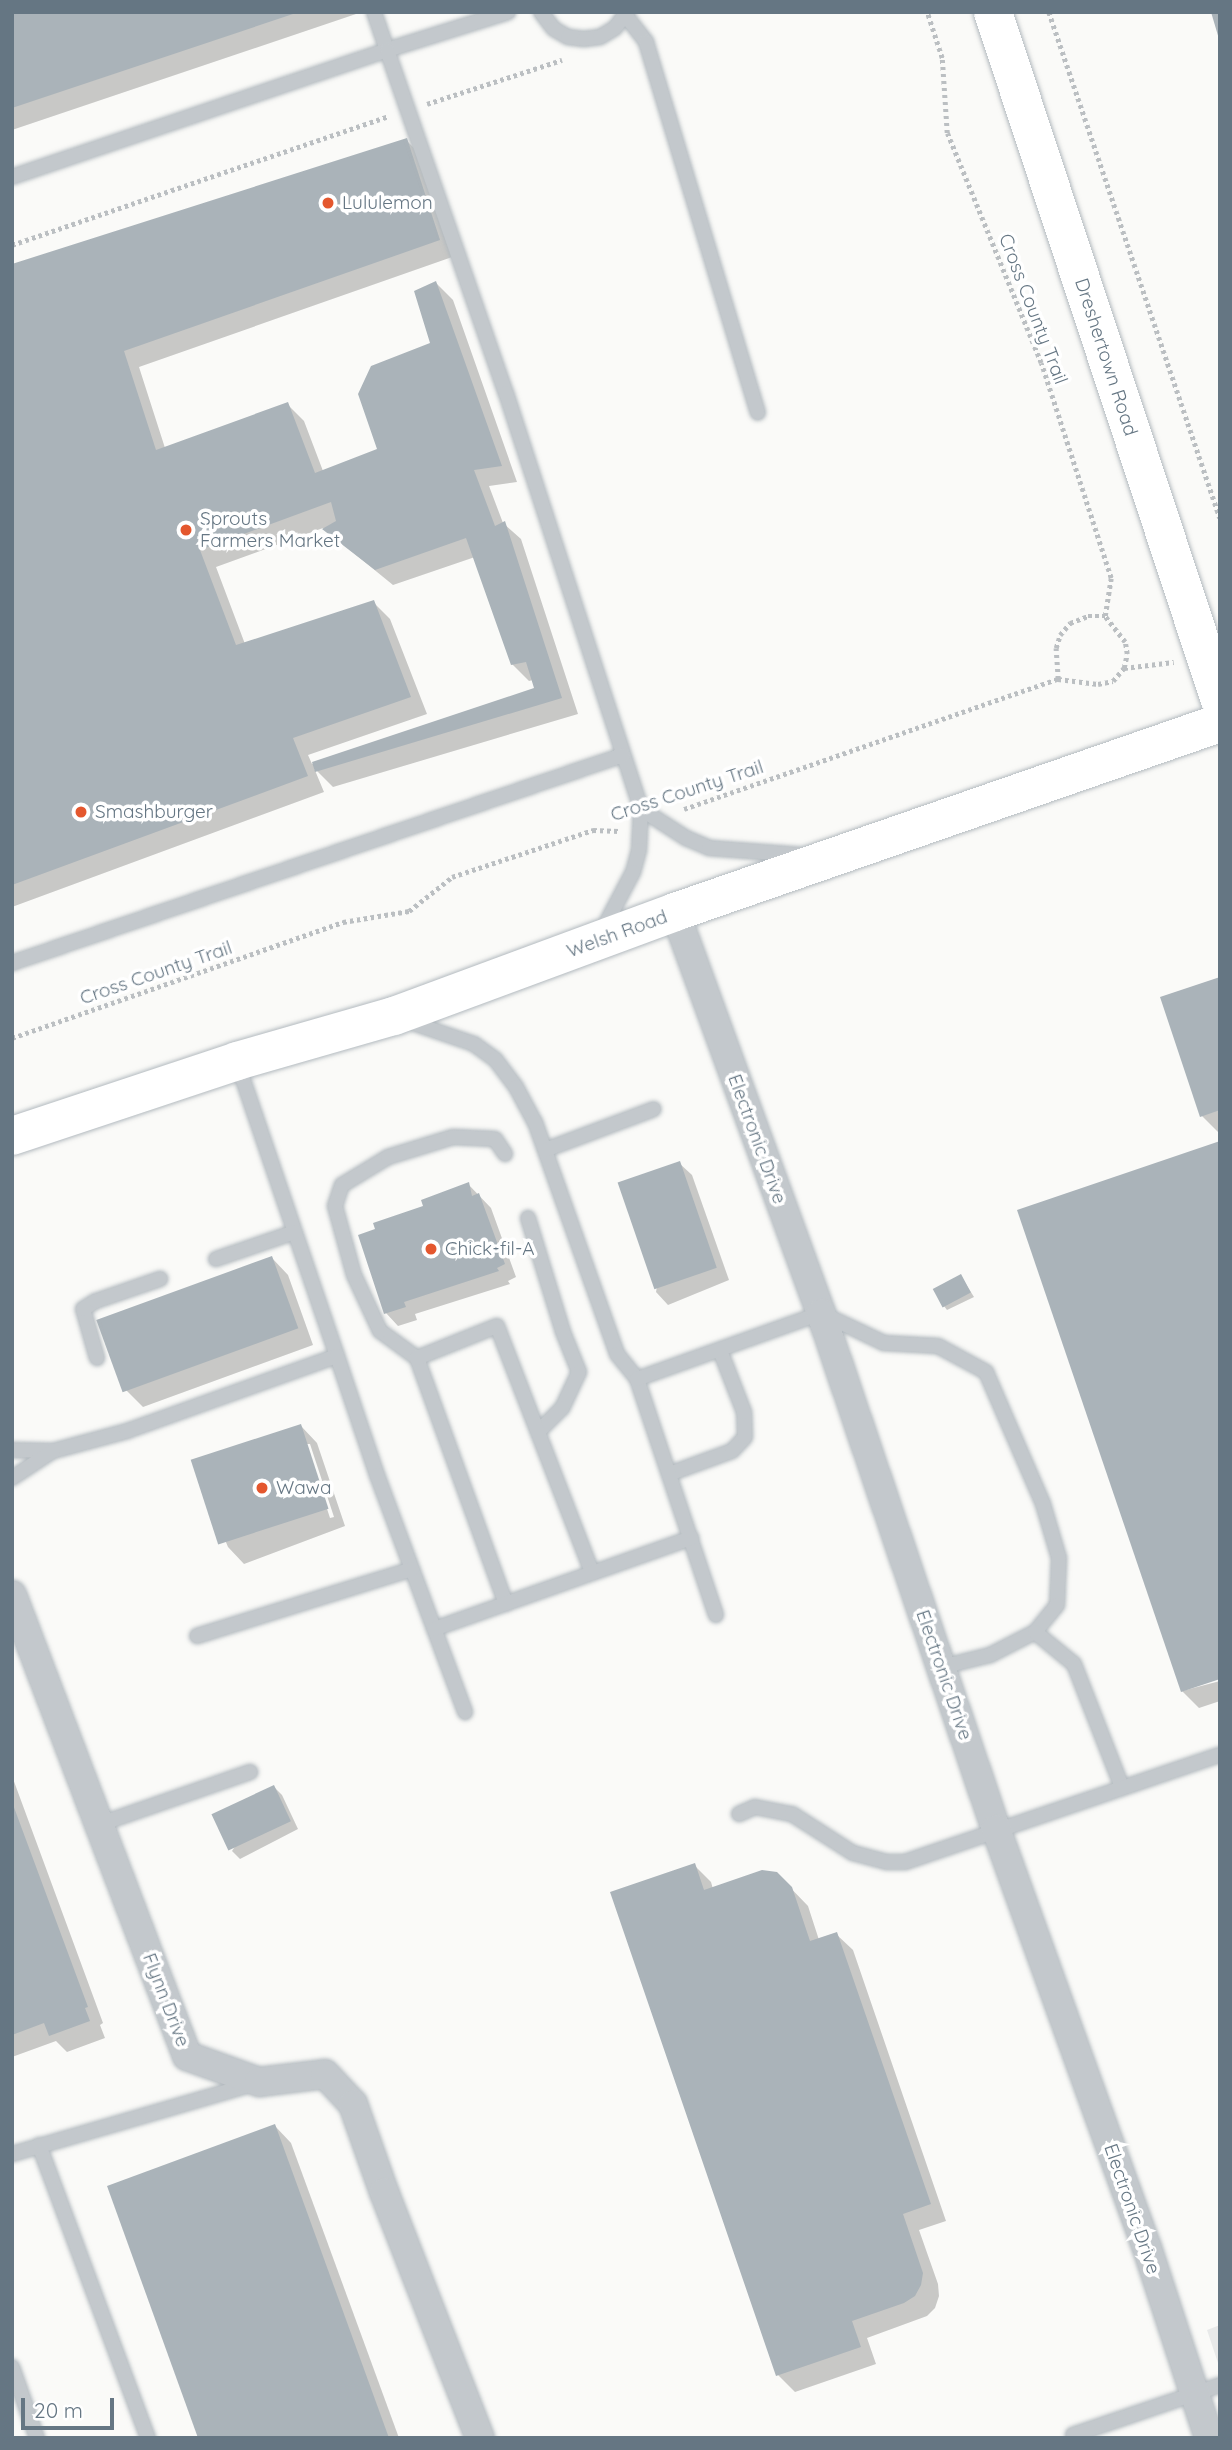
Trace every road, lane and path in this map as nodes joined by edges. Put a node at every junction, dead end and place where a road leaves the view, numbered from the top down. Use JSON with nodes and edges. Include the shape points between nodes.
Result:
{"nodes":[{"id":1,"x":374,"y":12,"type":"edge"},
{"id":2,"x":508,"y":12,"type":"edge"},
{"id":3,"x":541,"y":12,"type":"edge"},
{"id":4,"x":927,"y":12,"type":"edge"},
{"id":5,"x":993,"y":12,"type":"edge"},
{"id":6,"x":1049,"y":12,"type":"edge"},
{"id":7,"x":627,"y":14,"type":"edge"},
{"id":8,"x":387,"y":50,"type":"junction"},
{"id":9,"x":565,"y":59,"type":"dead end"},
{"id":10,"x":407,"y":110,"type":"junction"},
{"id":11,"x":387,"y":117,"type":"dead end"},
{"id":12,"x":12,"y":177,"type":"edge"},
{"id":13,"x":12,"y":245,"type":"edge"},
{"id":14,"x":758,"y":412,"type":"dead end"},
{"id":15,"x":1220,"y":518,"type":"edge"},
{"id":16,"x":1105,"y":616,"type":"junction"},
{"id":17,"x":1058,"y":679,"type":"junction"},
{"id":18,"x":1220,"y":701,"type":"edge"},
{"id":19,"x":1220,"y":723,"type":"edge"},
{"id":20,"x":623,"y":755,"type":"junction"},
{"id":21,"x":640,"y":816,"type":"junction"},
{"id":22,"x":654,"y":819,"type":"junction"},
{"id":23,"x":831,"y":858,"type":"junction"},
{"id":24,"x":676,"y":912,"type":"junction"},
{"id":25,"x":596,"y":942,"type":"junction"},
{"id":26,"x":12,"y":963,"type":"edge"},
{"id":27,"x":394,"y":1016,"type":"junction"},
{"id":28,"x":12,"y":1038,"type":"edge"},
{"id":29,"x":237,"y":1060,"type":"junction"},
{"id":30,"x":654,"y":1109,"type":"dead end"},
{"id":31,"x":12,"y":1136,"type":"edge"},
{"id":32,"x":545,"y":1150,"type":"junction"},
{"id":33,"x":505,"y":1154,"type":"dead end"},
{"id":34,"x":528,"y":1218,"type":"dead end"},
{"id":35,"x":295,"y":1232,"type":"junction"},
{"id":36,"x":216,"y":1259,"type":"dead end"},
{"id":37,"x":160,"y":1279,"type":"dead end"},
{"id":38,"x":821,"y":1313,"type":"junction"},
{"id":39,"x":720,"y":1349,"type":"junction"},
{"id":40,"x":337,"y":1356,"type":"junction"},
{"id":41,"x":97,"y":1357,"type":"dead end"},
{"id":42,"x":416,"y":1358,"type":"junction"},
{"id":43,"x":637,"y":1379,"type":"junction"},
{"id":44,"x":538,"y":1432,"type":"junction"},
{"id":45,"x":12,"y":1451,"type":"edge"},
{"id":46,"x":54,"y":1451,"type":"junction"},
{"id":47,"x":669,"y":1474,"type":"junction"},
{"id":48,"x":12,"y":1478,"type":"edge"},
{"id":49,"x":691,"y":1538,"type":"junction"},
{"id":50,"x":412,"y":1569,"type":"junction"},
{"id":51,"x":592,"y":1572,"type":"junction"},
{"id":52,"x":12,"y":1595,"type":"edge"},
{"id":53,"x":506,"y":1604,"type":"junction"},
{"id":54,"x":716,"y":1615,"type":"dead end"},
{"id":55,"x":434,"y":1629,"type":"junction"},
{"id":56,"x":1034,"y":1632,"type":"junction"},
{"id":57,"x":197,"y":1636,"type":"dead end"},
{"id":58,"x":941,"y":1667,"type":"junction"},
{"id":59,"x":465,"y":1712,"type":"dead end"},
{"id":60,"x":1220,"y":1755,"type":"edge"},
{"id":61,"x":250,"y":1772,"type":"dead end"},
{"id":62,"x":1122,"y":1787,"type":"junction"},
{"id":63,"x":739,"y":1814,"type":"dead end"},
{"id":64,"x":100,"y":1824,"type":"junction"},
{"id":65,"x":996,"y":1829,"type":"junction"},
{"id":66,"x":259,"y":2082,"type":"junction"},
{"id":67,"x":39,"y":2145,"type":"junction"},
{"id":68,"x":12,"y":2154,"type":"edge"},
{"id":69,"x":12,"y":2367,"type":"edge"},
{"id":70,"x":1207,"y":2389,"type":"edge"},
{"id":71,"x":1070,"y":2437,"type":"edge"},
{"id":72,"x":37,"y":2438,"type":"edge"},
{"id":73,"x":148,"y":2438,"type":"edge"},
{"id":74,"x":480,"y":2438,"type":"edge"},
{"id":75,"x":1209,"y":2438,"type":"edge"}],
"edges":[{"from":1,"to":8,"type":"lane"},
{"from":2,"to":8,"type":"lane"},
{"from":3,"to":7,"type":"lane","via":[[554,29],[584,39],[600,37]]},
{"from":4,"to":16,"type":"path","name":"Cross County Trail","via":[[942,58],[947,133],[1041,363],[1111,578]]},
{"from":5,"to":18,"type":"main road","name":"Dreshertown Road"},
{"from":6,"to":15,"type":"path"},
{"from":7,"to":14,"type":"lane","via":[[646,42]]},
{"from":8,"to":10,"type":"lane"},
{"from":8,"to":12,"type":"lane"},
{"from":9,"to":10,"type":"path"},
{"from":10,"to":20,"type":"lane","via":[[506,393]]},
{"from":11,"to":13,"type":"path"},
{"from":16,"to":17,"type":"path","via":[[1070,623],[1060,635]]},
{"from":16,"to":17,"type":"path","name":"Cross County Trail","via":[[1125,642],[1124,668],[1113,681],[1098,684]]},
{"from":17,"to":22,"type":"path","name":"Cross County Trail"},
{"from":19,"to":23,"type":"main road","name":"Welsh Road"},
{"from":20,"to":21,"type":"lane"},
{"from":20,"to":26,"type":"lane"},
{"from":21,"to":22,"type":"lane"},
{"from":21,"to":25,"type":"lane","via":[[633,872]]},
{"from":21,"to":28,"type":"path","name":"Cross County Trail","via":[[613,833],[593,830],[452,877],[409,911],[342,922]]},
{"from":22,"to":23,"type":"lane","via":[[709,848]]},
{"from":23,"to":24,"type":"main road","name":"Welsh Road"},
{"from":24,"to":25,"type":"main road","name":"Welsh Road"},
{"from":24,"to":38,"type":"street","name":"Electronic Drive"},
{"from":25,"to":27,"type":"main road","name":"Welsh Road"},
{"from":27,"to":29,"type":"main road","name":"Welsh Road"},
{"from":27,"to":32,"type":"lane","via":[[474,1044],[495,1059],[516,1087]]},
{"from":29,"to":31,"type":"main road","name":"Welsh Road"},
{"from":29,"to":35,"type":"lane"},
{"from":30,"to":32,"type":"lane"},
{"from":32,"to":43,"type":"lane","via":[[617,1354]]},
{"from":33,"to":42,"type":"lane","via":[[495,1139],[453,1137],[388,1157],[342,1185],[335,1206],[354,1275],[380,1331]]},
{"from":34,"to":44,"type":"lane","via":[[579,1371],[562,1408]]},
{"from":35,"to":36,"type":"lane"},
{"from":35,"to":40,"type":"lane"},
{"from":37,"to":41,"type":"lane","via":[[83,1309]]},
{"from":38,"to":39,"type":"lane"},
{"from":38,"to":56,"type":"lane","via":[[884,1342],[937,1346],[986,1372],[1043,1504],[1059,1558],[1057,1605]]},
{"from":38,"to":58,"type":"street","name":"Electronic Drive"},
{"from":39,"to":43,"type":"lane"},
{"from":39,"to":47,"type":"lane","via":[[744,1412],[745,1437],[732,1451]]},
{"from":40,"to":46,"type":"lane","via":[[127,1431]]},
{"from":40,"to":50,"type":"lane"},
{"from":42,"to":44,"type":"lane","via":[[497,1326]]},
{"from":42,"to":53,"type":"lane"},
{"from":43,"to":47,"type":"lane"},
{"from":44,"to":51,"type":"lane"},
{"from":45,"to":46,"type":"lane"},
{"from":46,"to":48,"type":"lane"},
{"from":47,"to":49,"type":"lane"},
{"from":49,"to":51,"type":"lane"},
{"from":49,"to":54,"type":"lane"},
{"from":50,"to":55,"type":"lane"},
{"from":50,"to":57,"type":"lane"},
{"from":51,"to":53,"type":"lane"},
{"from":52,"to":64,"type":"street","name":"Flynn Drive"},
{"from":53,"to":55,"type":"lane"},
{"from":55,"to":59,"type":"lane"},
{"from":56,"to":58,"type":"lane","via":[[990,1655]]},
{"from":56,"to":62,"type":"lane","via":[[1074,1664]]},
{"from":58,"to":65,"type":"street","name":"Electronic Drive"},
{"from":60,"to":62,"type":"lane"},
{"from":61,"to":64,"type":"lane"},
{"from":62,"to":65,"type":"lane"},
{"from":63,"to":65,"type":"lane","via":[[755,1807],[792,1814],[839,1847],[887,1862],[922,1857]]},
{"from":64,"to":66,"type":"street","name":"Flynn Drive","via":[[187,2056]]},
{"from":65,"to":70,"type":"street","name":"Electronic Drive","via":[[1147,2248]]},
{"from":66,"to":67,"type":"lane"},
{"from":66,"to":74,"type":"street","name":"Flynn Drive","via":[[326,2074],[353,2104]]},
{"from":67,"to":68,"type":"lane"},
{"from":67,"to":73,"type":"lane"},
{"from":69,"to":72,"type":"lane"},
{"from":70,"to":71,"type":"lane"},
{"from":70,"to":75,"type":"street","name":"Electronic Drive"}]}
